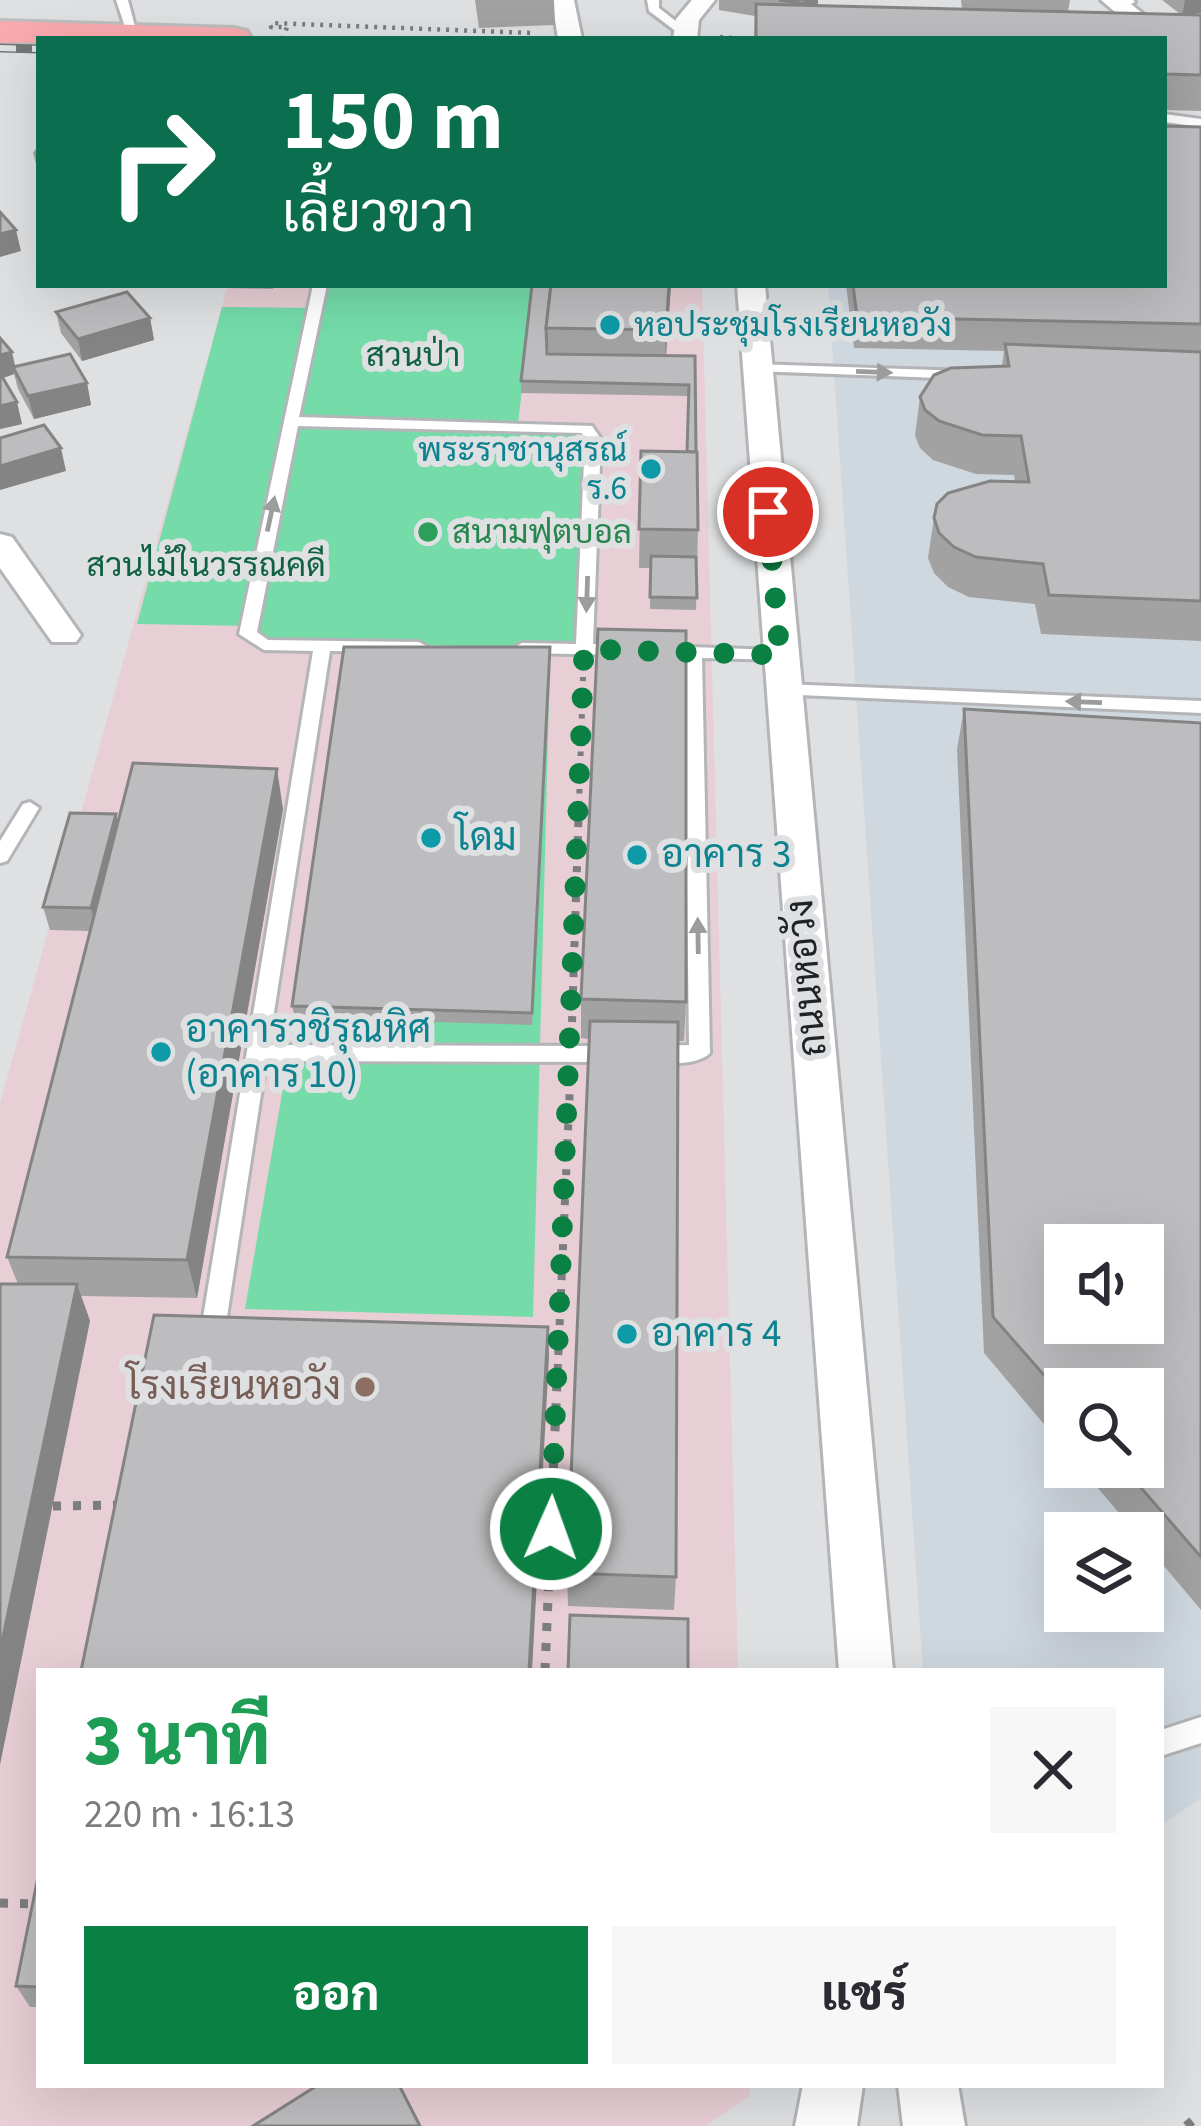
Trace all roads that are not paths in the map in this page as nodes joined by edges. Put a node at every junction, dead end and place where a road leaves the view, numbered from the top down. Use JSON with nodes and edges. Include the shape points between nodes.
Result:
{"nodes":[{"id":1,"x":122,"y":0,"type":"edge"},
{"id":2,"x":563,"y":0,"type":"edge"},
{"id":3,"x":653,"y":0,"type":"edge"},
{"id":4,"x":704,"y":0,"type":"edge"},
{"id":5,"x":1123,"y":1,"type":"edge"},
{"id":6,"x":0,"y":32,"type":"edge"},
{"id":7,"x":134,"y":36,"type":"joint"},
{"id":8,"x":569,"y":36,"type":"edge"},
{"id":9,"x":685,"y":36,"type":"edge"},
{"id":10,"x":686,"y":36,"type":"edge"},
{"id":11,"x":1151,"y":36,"type":"edge"},
{"id":12,"x":0,"y":68,"type":"edge"},
{"id":13,"x":36,"y":69,"type":"edge"},
{"id":14,"x":1167,"y":118,"type":"edge"},
{"id":15,"x":1201,"y":122,"type":"edge"},
{"id":16,"x":319,"y":288,"type":"edge"},
{"id":17,"x":751,"y":288,"type":"edge"},
{"id":18,"x":757,"y":368,"type":"junction"},
{"id":19,"x":991,"y":375,"type":"edge"},
{"id":20,"x":291,"y":421,"type":"junction"},
{"id":21,"x":0,"y":544,"type":"edge"},
{"id":22,"x":64,"y":635,"type":"dead end"},
{"id":23,"x":322,"y":646,"type":"junction"},
{"id":24,"x":441,"y":647,"type":"edge"},
{"id":25,"x":513,"y":648,"type":"edge"},
{"id":26,"x":584,"y":649,"type":"junction"},
{"id":27,"x":693,"y":652,"type":"junction"},
{"id":28,"x":781,"y":672,"type":"junction"},
{"id":29,"x":1201,"y":706,"type":"edge"},
{"id":30,"x":30,"y":808,"type":"dead end"},
{"id":31,"x":0,"y":856,"type":"edge"},
{"id":32,"x":257,"y":1053,"type":"junction"},
{"id":33,"x":213,"y":1330,"type":"edge"},
{"id":34,"x":866,"y":1668,"type":"edge"},
{"id":35,"x":1201,"y":1730,"type":"edge"},
{"id":36,"x":1164,"y":1742,"type":"edge"},
{"id":37,"x":832,"y":2088,"type":"edge"},
{"id":38,"x":928,"y":2088,"type":"edge"},
{"id":39,"x":826,"y":2126,"type":"edge"},
{"id":40,"x":934,"y":2126,"type":"edge"}],
"edges":[{"from":1,"to":7,"type":"lane"},
{"from":2,"to":8,"type":"street"},
{"from":3,"to":9,"type":"lane","via":[[660,19]]},
{"from":4,"to":10,"type":"street"},
{"from":5,"to":11,"type":"street"},
{"from":6,"to":7,"type":"main road"},
{"from":12,"to":13,"type":"main road"},
{"from":14,"to":15,"type":"lane"},
{"from":16,"to":20,"type":"lane"},
{"from":17,"to":18,"type":"street","name":"ถนนหอวัง"},
{"from":18,"to":19,"type":"lane","one_way":true},
{"from":18,"to":28,"type":"street","name":"ถนนหอวัง"},
{"from":23,"to":20,"type":"lane","one_way":true,"via":[[264,645],[248,634]]},
{"from":20,"to":26,"type":"lane","one_way":true,"via":[[587,428],[593,439]]},
{"from":21,"to":22,"type":"street"},
{"from":23,"to":24,"type":"lane"},
{"from":23,"to":32,"type":"lane"},
{"from":25,"to":26,"type":"lane"},
{"from":26,"to":27,"type":"lane"},
{"from":27,"to":28,"type":"lane"},
{"from":32,"to":27,"type":"lane","one_way":true,"via":[[700,1053]]},
{"from":29,"to":28,"type":"lane","one_way":true},
{"from":28,"to":34,"type":"street","name":"ถนนหอวัง"},
{"from":30,"to":31,"type":"lane"},
{"from":32,"to":33,"type":"lane"},
{"from":35,"to":36,"type":"lane"},
{"from":37,"to":39,"type":"street"},
{"from":38,"to":40,"type":"street"}]}
